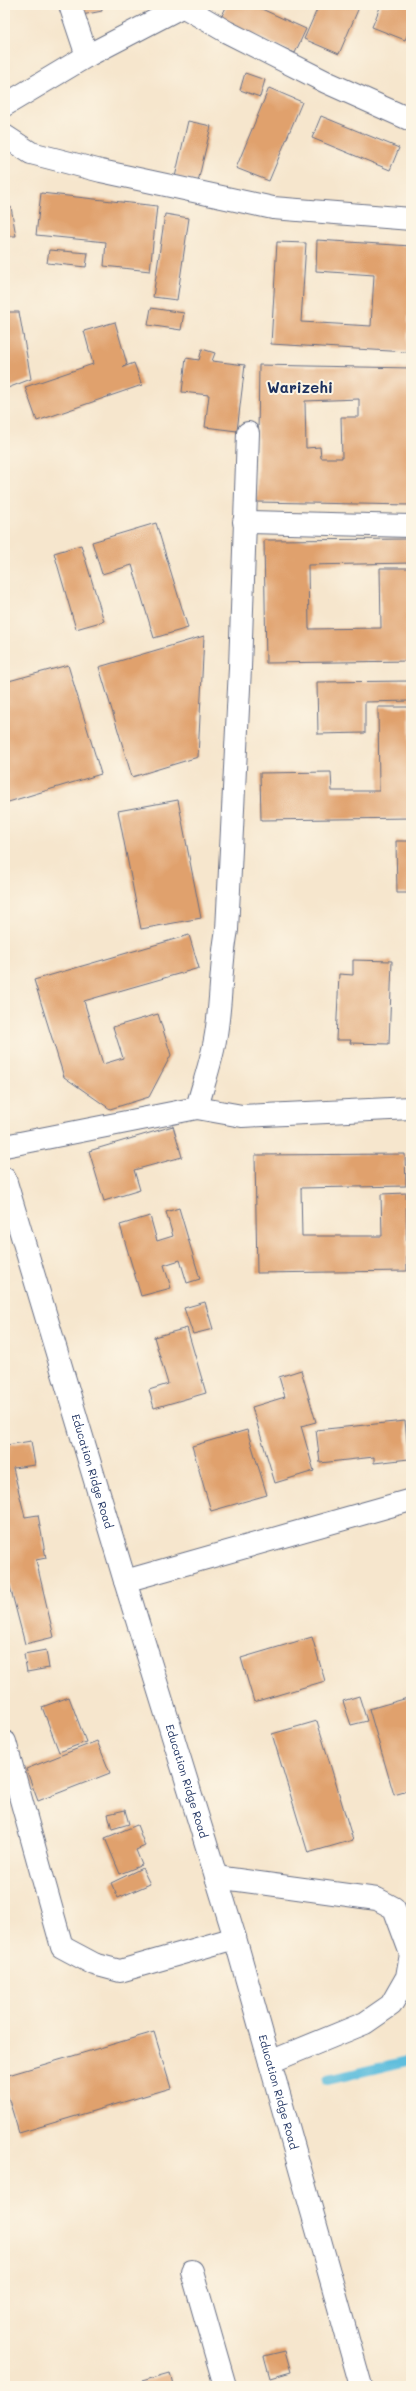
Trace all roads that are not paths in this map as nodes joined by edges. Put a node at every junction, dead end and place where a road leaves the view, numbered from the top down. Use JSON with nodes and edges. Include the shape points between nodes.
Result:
{"nodes":[{"id":1,"x":70,"y":5,"type":"edge"},
{"id":2,"x":184,"y":6,"type":"edge"},
{"id":3,"x":87,"y":56,"type":"junction"},
{"id":4,"x":5,"y":105,"type":"edge"},
{"id":5,"x":411,"y":120,"type":"edge"},
{"id":6,"x":5,"y":136,"type":"edge"},
{"id":7,"x":411,"y":219,"type":"edge"},
{"id":8,"x":248,"y":433,"type":"dead end"},
{"id":9,"x":244,"y":522,"type":"junction"},
{"id":10,"x":411,"y":526,"type":"edge"},
{"id":11,"x":197,"y":1108,"type":"junction"},
{"id":12,"x":411,"y":1108,"type":"edge"},
{"id":13,"x":5,"y":1146,"type":"edge"},
{"id":14,"x":5,"y":1178,"type":"edge"},
{"id":15,"x":411,"y":1500,"type":"edge"},
{"id":16,"x":125,"y":1581,"type":"junction"},
{"id":17,"x":5,"y":1742,"type":"edge"},
{"id":18,"x":216,"y":1877,"type":"junction"},
{"id":19,"x":235,"y":1938,"type":"junction"},
{"id":20,"x":270,"y":2062,"type":"junction"},
{"id":21,"x":192,"y":2271,"type":"dead end"},
{"id":22,"x":225,"y":2386,"type":"edge"},
{"id":23,"x":361,"y":2386,"type":"edge"}],
"edges":[{"from":1,"to":3,"type":"street"},
{"from":2,"to":3,"type":"street"},
{"from":2,"to":5,"type":"street","via":[[227,32],[326,82]]},
{"from":3,"to":4,"type":"street"},
{"from":6,"to":7,"type":"street","via":[[38,155],[273,208]]},
{"from":8,"to":9,"type":"street"},
{"from":9,"to":10,"type":"street"},
{"from":9,"to":11,"type":"street","via":[[240,668],[227,930],[221,962],[215,1040]]},
{"from":11,"to":12,"type":"street","via":[[242,1116]]},
{"from":11,"to":13,"type":"street"},
{"from":14,"to":16,"type":"street","name":"Education Ridge Road"},
{"from":15,"to":16,"type":"street"},
{"from":16,"to":18,"type":"street","name":"Education Ridge Road"},
{"from":17,"to":19,"type":"street","via":[[62,1947],[94,1964],[120,1971]]},
{"from":18,"to":19,"type":"street","name":"Education Ridge Road"},
{"from":18,"to":20,"type":"street","via":[[377,1899],[394,1908],[411,1954],[407,1977],[391,2005],[365,2023]]},
{"from":19,"to":20,"type":"street","name":"Education Ridge Road"},
{"from":20,"to":23,"type":"street","name":"Education Ridge Road"},
{"from":21,"to":22,"type":"street"}]}
